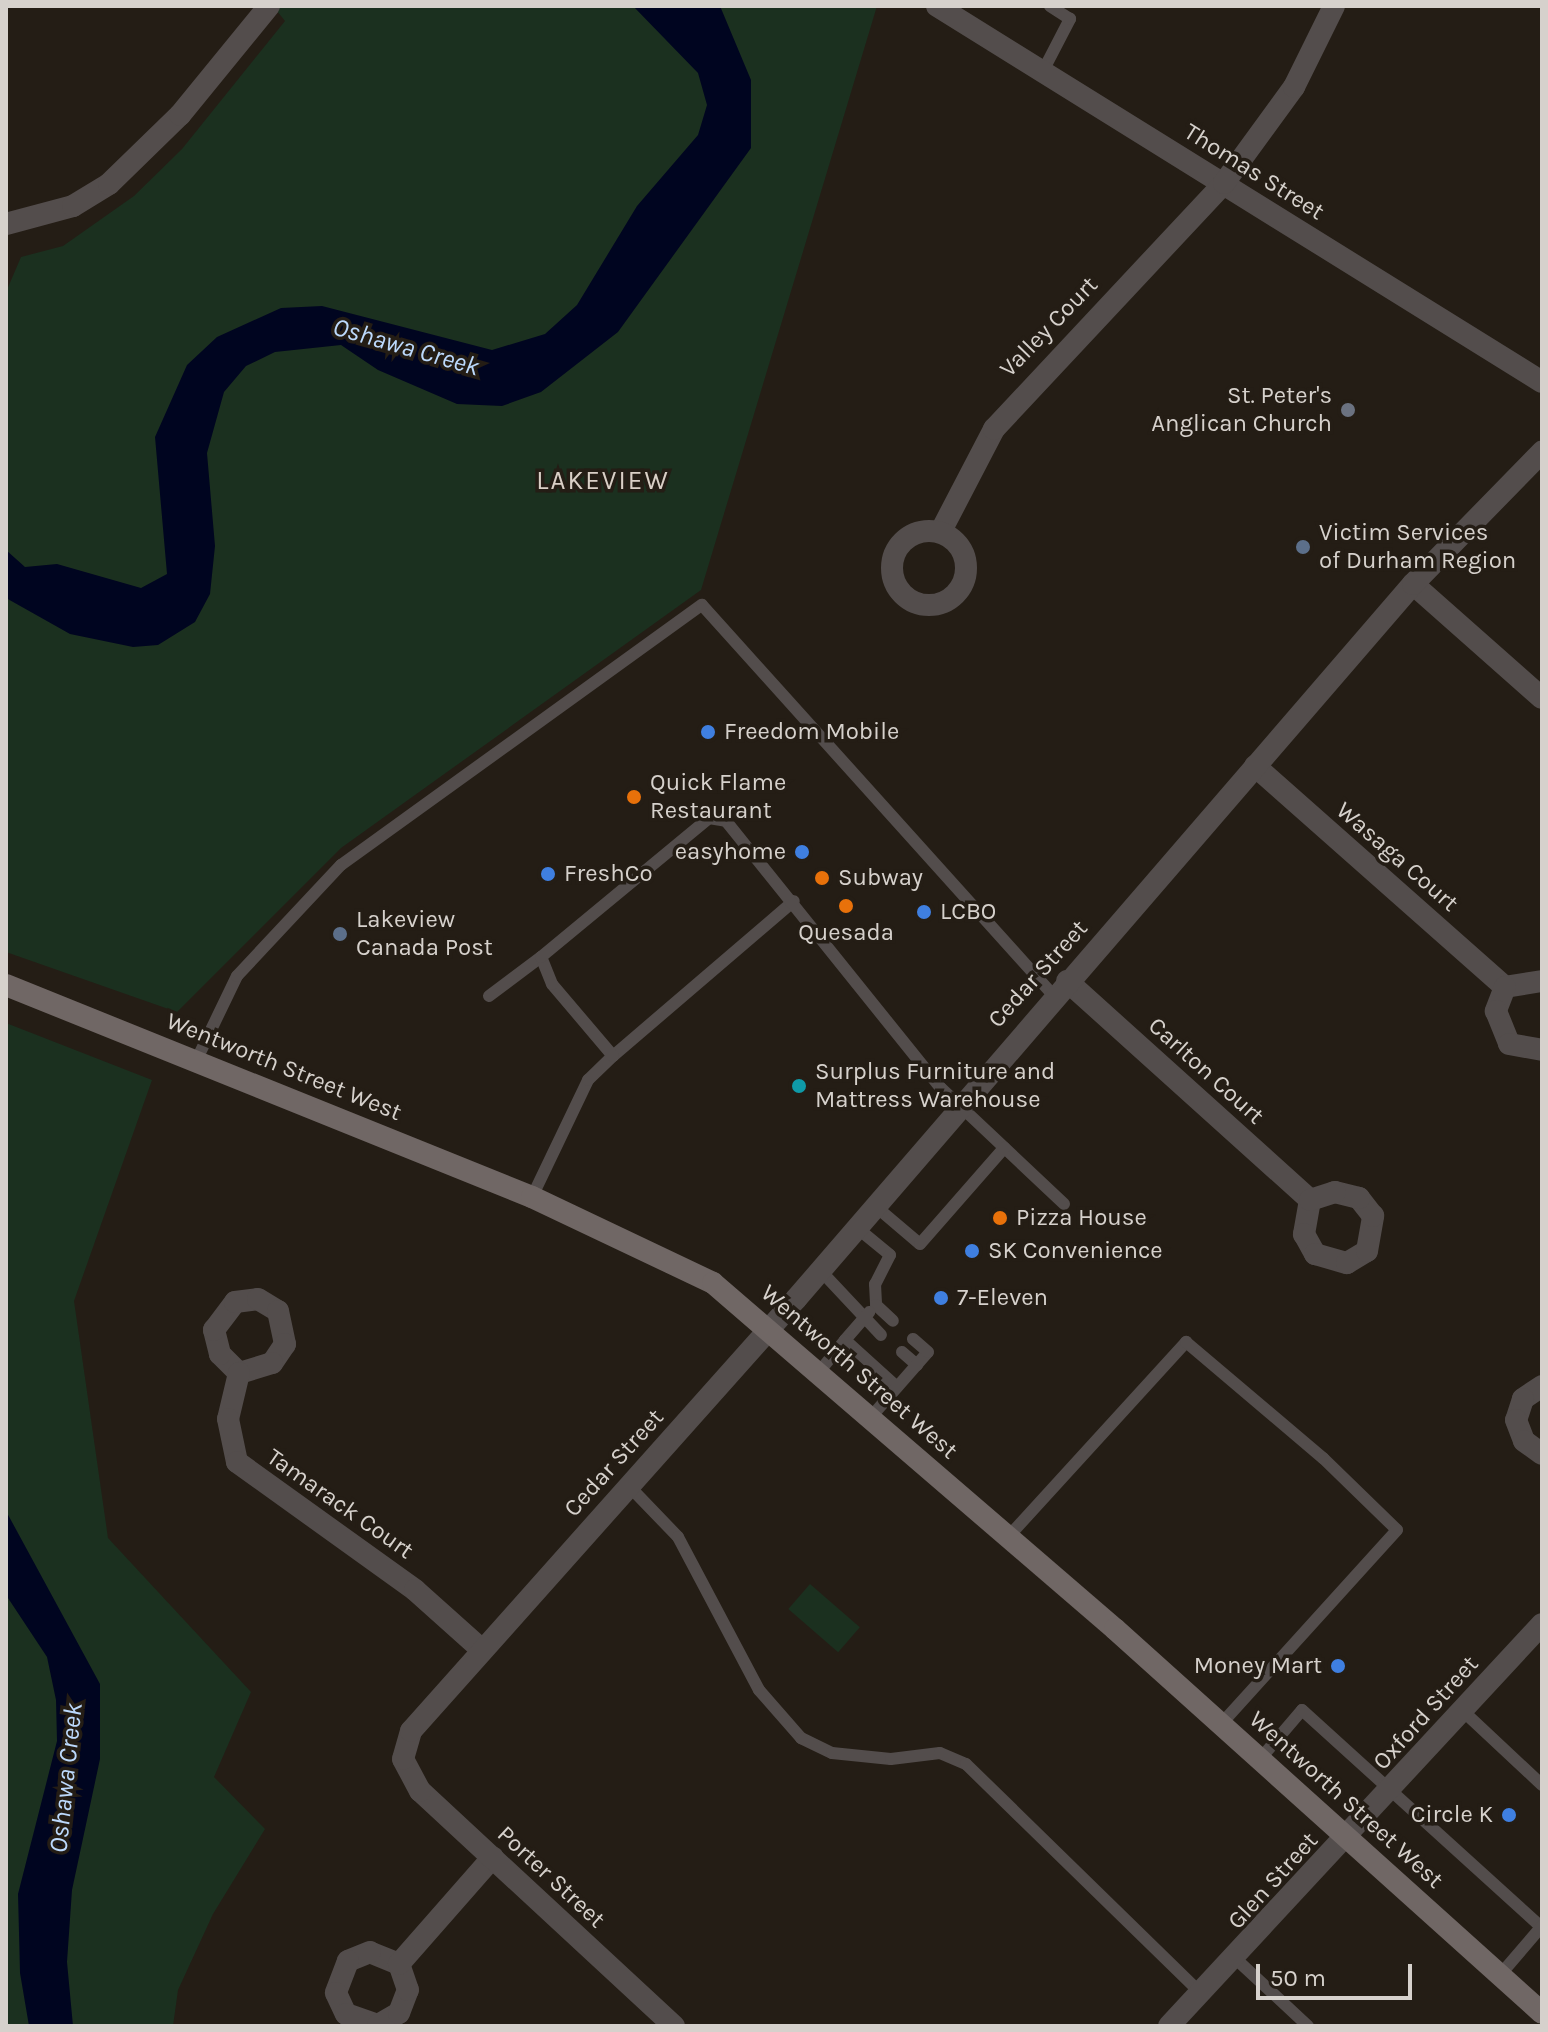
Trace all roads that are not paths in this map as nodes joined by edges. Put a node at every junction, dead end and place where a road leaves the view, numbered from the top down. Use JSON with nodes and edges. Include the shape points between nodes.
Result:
{"nodes":[{"id":1,"x":269,"y":6,"type":"edge"},
{"id":2,"x":937,"y":6,"type":"edge"},
{"id":3,"x":1050,"y":6,"type":"edge"},
{"id":4,"x":1334,"y":6,"type":"edge"},
{"id":5,"x":1043,"y":71,"type":"junction"},
{"id":6,"x":1224,"y":183,"type":"junction"},
{"id":7,"x":6,"y":224,"type":"edge"},
{"id":8,"x":1542,"y":382,"type":"edge"},
{"id":9,"x":1542,"y":452,"type":"edge"},
{"id":10,"x":942,"y":529,"type":"dead end"},
{"id":11,"x":1413,"y":584,"type":"junction"},
{"id":12,"x":1542,"y":698,"type":"edge"},
{"id":13,"x":1255,"y":766,"type":"junction"},
{"id":14,"x":794,"y":901,"type":"junction"},
{"id":15,"x":541,"y":957,"type":"junction"},
{"id":16,"x":1542,"y":981,"type":"edge"},
{"id":17,"x":6,"y":985,"type":"edge"},
{"id":18,"x":1505,"y":987,"type":"junction"},
{"id":19,"x":1060,"y":989,"type":"junction"},
{"id":20,"x":489,"y":996,"type":"dead end"},
{"id":21,"x":1542,"y":1050,"type":"edge"},
{"id":22,"x":613,"y":1056,"type":"junction"},
{"id":23,"x":197,"y":1059,"type":"junction"},
{"id":24,"x":957,"y":1104,"type":"junction"},
{"id":25,"x":1004,"y":1148,"type":"junction"},
{"id":26,"x":532,"y":1197,"type":"junction"},
{"id":27,"x":1310,"y":1200,"type":"dead end"},
{"id":28,"x":1064,"y":1204,"type":"dead end"},
{"id":29,"x":874,"y":1205,"type":"junction"},
{"id":30,"x":856,"y":1227,"type":"junction"},
{"id":31,"x":820,"y":1270,"type":"junction"},
{"id":32,"x":876,"y":1305,"type":"junction"},
{"id":33,"x":864,"y":1319,"type":"junction"},
{"id":34,"x":893,"y":1321,"type":"dead end"},
{"id":35,"x":769,"y":1329,"type":"junction"},
{"id":36,"x":881,"y":1335,"type":"dead end"},
{"id":37,"x":913,"y":1339,"type":"dead end"},
{"id":38,"x":845,"y":1340,"type":"junction"},
{"id":39,"x":902,"y":1352,"type":"dead end"},
{"id":40,"x":917,"y":1365,"type":"junction"},
{"id":41,"x":819,"y":1372,"type":"junction"},
{"id":42,"x":239,"y":1373,"type":"dead end"},
{"id":43,"x":1542,"y":1386,"type":"edge"},
{"id":44,"x":897,"y":1387,"type":"junction"},
{"id":45,"x":871,"y":1417,"type":"junction"},
{"id":46,"x":1542,"y":1454,"type":"edge"},
{"id":47,"x":628,"y":1485,"type":"junction"},
{"id":48,"x":1009,"y":1536,"type":"junction"},
{"id":49,"x":1542,"y":1624,"type":"edge"},
{"id":50,"x":482,"y":1650,"type":"junction"},
{"id":51,"x":1463,"y":1711,"type":"junction"},
{"id":52,"x":1222,"y":1723,"type":"junction"},
{"id":53,"x":1261,"y":1758,"type":"junction"},
{"id":54,"x":403,"y":1759,"type":"joint"},
{"id":55,"x":1542,"y":1785,"type":"edge"},
{"id":56,"x":1391,"y":1790,"type":"junction"},
{"id":57,"x":1349,"y":1836,"type":"junction"},
{"id":58,"x":493,"y":1857,"type":"junction"},
{"id":59,"x":1542,"y":1926,"type":"edge"},
{"id":60,"x":1237,"y":1960,"type":"junction"},
{"id":61,"x":399,"y":1964,"type":"dead end"},
{"id":62,"x":1500,"y":1975,"type":"junction"},
{"id":63,"x":1202,"y":1994,"type":"junction"},
{"id":64,"x":1542,"y":2013,"type":"edge"},
{"id":65,"x":674,"y":2026,"type":"edge"},
{"id":66,"x":1169,"y":2026,"type":"edge"},
{"id":67,"x":1308,"y":2026,"type":"edge"}],
"edges":[{"from":1,"to":7,"type":"street","via":[[180,115],[109,184],[73,206]]},
{"from":2,"to":5,"type":"street","name":"Thomas Street"},
{"from":3,"to":5,"type":"lane","via":[[1070,19]]},
{"from":4,"to":6,"type":"street","name":"Valley Court","via":[[1294,87]]},
{"from":5,"to":6,"type":"street","name":"Thomas Street"},
{"from":6,"to":8,"type":"street","name":"Thomas Street"},
{"from":6,"to":10,"type":"street","name":"Valley Court","via":[[1014,402],[980,451]]},
{"from":9,"to":11,"type":"street","name":"Cedar Street"},
{"from":11,"to":12,"type":"street"},
{"from":11,"to":13,"type":"street","name":"Cedar Street"},
{"from":13,"to":18,"type":"street","name":"Wasaga Court"},
{"from":13,"to":19,"type":"street","name":"Cedar Street"},
{"from":14,"to":15,"type":"lane","via":[[726,821],[709,818]]},
{"from":14,"to":22,"type":"lane"},
{"from":14,"to":24,"type":"lane"},
{"from":15,"to":20,"type":"lane"},
{"from":15,"to":22,"type":"lane","via":[[552,984]]},
{"from":16,"to":18,"type":"street"},
{"from":17,"to":23,"type":"main road","name":"Wentworth Street West"},
{"from":18,"to":21,"type":"street","via":[[1496,1011],[1501,1035],[1520,1050]]},
{"from":19,"to":23,"type":"lane","via":[[702,605],[341,865],[237,976]]},
{"from":19,"to":24,"type":"street","name":"Cedar Street"},
{"from":19,"to":27,"type":"street","name":"Carlton Court"},
{"from":22,"to":26,"type":"lane","via":[[588,1080]]},
{"from":23,"to":26,"type":"main road","name":"Wentworth Street West"},
{"from":24,"to":25,"type":"lane"},
{"from":24,"to":29,"type":"street","name":"Cedar Street"},
{"from":25,"to":28,"type":"lane"},
{"from":25,"to":29,"type":"lane","via":[[920,1244]]},
{"from":26,"to":35,"type":"main road","name":"Wentworth Street West","via":[[669,1256]]},
{"from":29,"to":30,"type":"street","name":"Cedar Street"},
{"from":30,"to":31,"type":"street","name":"Cedar Street"},
{"from":30,"to":32,"type":"lane","via":[[890,1255],[875,1284]]},
{"from":31,"to":33,"type":"lane"},
{"from":31,"to":35,"type":"street","name":"Cedar Street"},
{"from":32,"to":33,"type":"lane"},
{"from":32,"to":34,"type":"lane"},
{"from":33,"to":36,"type":"lane"},
{"from":33,"to":38,"type":"lane"},
{"from":35,"to":41,"type":"main road","name":"Wentworth Street West"},
{"from":35,"to":47,"type":"street","name":"Cedar Street"},
{"from":37,"to":40,"type":"lane","via":[[928,1352]]},
{"from":38,"to":41,"type":"lane"},
{"from":38,"to":44,"type":"lane"},
{"from":39,"to":40,"type":"lane"},
{"from":40,"to":44,"type":"lane"},
{"from":41,"to":45,"type":"main road","name":"Wentworth Street West"},
{"from":42,"to":50,"type":"street","name":"Tamarack Court","via":[[228,1419],[237,1462],[415,1590]]},
{"from":43,"to":46,"type":"street","via":[[1523,1399],[1516,1420],[1524,1441]]},
{"from":44,"to":45,"type":"lane"},
{"from":45,"to":48,"type":"main road","name":"Wentworth Street West"},
{"from":47,"to":50,"type":"street","name":"Cedar Street"},
{"from":47,"to":63,"type":"lane","via":[[678,1537],[759,1690],[801,1738],[832,1753],[891,1759],[940,1753],[966,1764]]},
{"from":48,"to":52,"type":"main road","name":"Wentworth Street West"},
{"from":48,"to":52,"type":"lane","via":[[1186,1342],[1323,1458],[1397,1530]]},
{"from":49,"to":51,"type":"street","name":"Oxford Street"},
{"from":50,"to":54,"type":"street","name":"Cedar Street","via":[[411,1731]]},
{"from":51,"to":55,"type":"lane"},
{"from":51,"to":56,"type":"street","name":"Oxford Street"},
{"from":52,"to":53,"type":"main road","name":"Wentworth Street West"},
{"from":53,"to":56,"type":"lane","via":[[1302,1710]]},
{"from":53,"to":57,"type":"main road","name":"Wentworth Street West"},
{"from":54,"to":58,"type":"street","name":"Porter Street","via":[[420,1791]]},
{"from":56,"to":57,"type":"street","name":"Oxford Street"},
{"from":56,"to":59,"type":"lane"},
{"from":57,"to":60,"type":"street","name":"Glen Street"},
{"from":57,"to":62,"type":"main road","name":"Wentworth Street West"},
{"from":58,"to":61,"type":"street"},
{"from":58,"to":65,"type":"street","name":"Porter Street"},
{"from":59,"to":62,"type":"lane"},
{"from":60,"to":63,"type":"street","name":"Glen Street"},
{"from":60,"to":67,"type":"lane","name":"Glen Street"},
{"from":62,"to":64,"type":"main road","name":"Wentworth Street West"},
{"from":63,"to":66,"type":"street","name":"Glen Street"}]}
